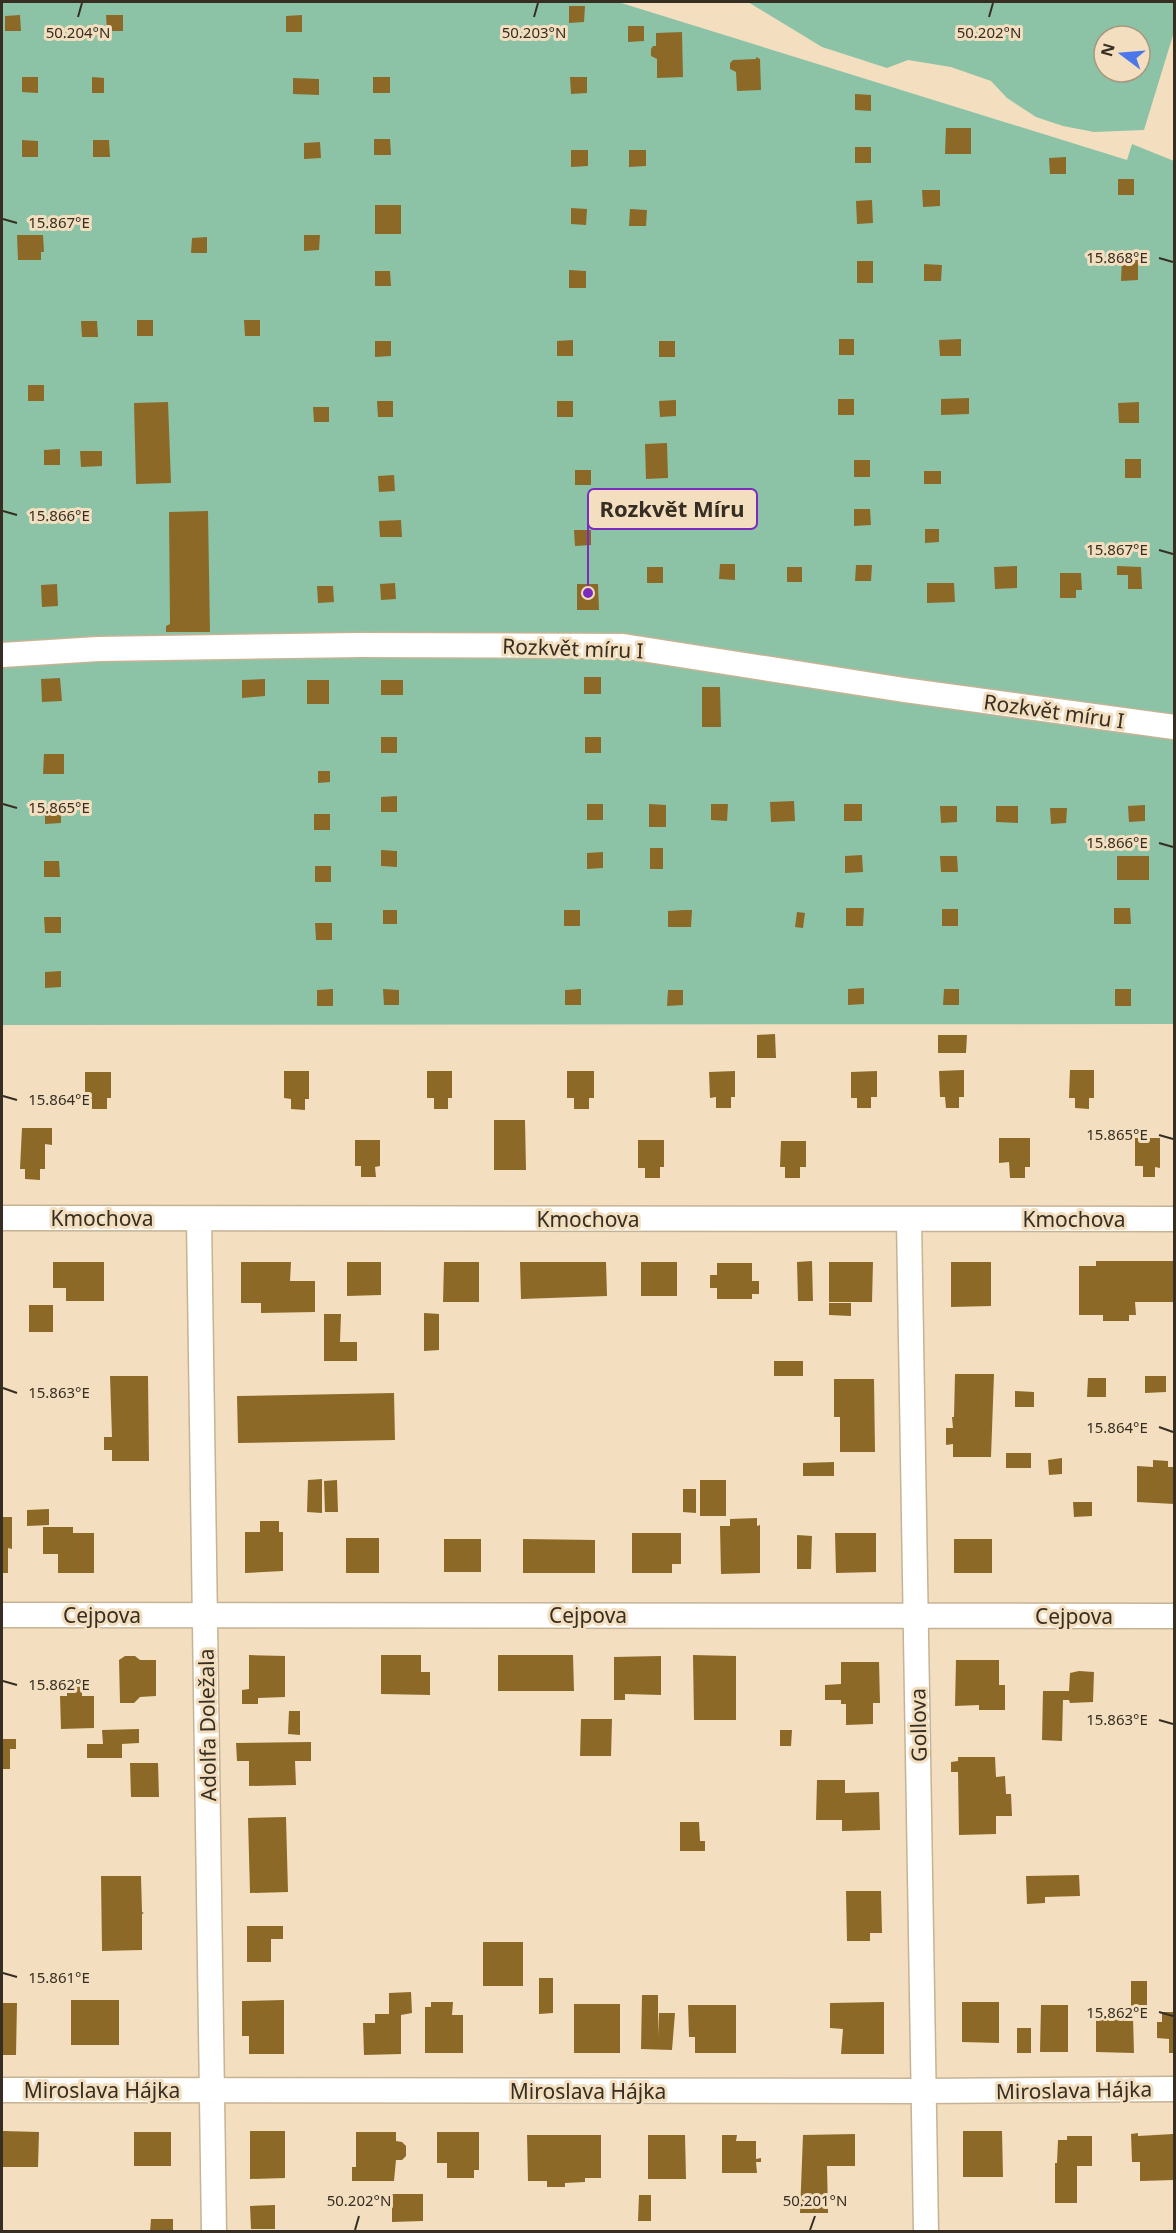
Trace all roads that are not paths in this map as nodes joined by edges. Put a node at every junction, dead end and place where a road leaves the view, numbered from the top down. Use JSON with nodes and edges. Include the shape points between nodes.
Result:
{"nodes":[{"id":1,"x":2,"y":655,"type":"edge"},
{"id":2,"x":1174,"y":728,"type":"edge"},
{"id":3,"x":2,"y":1218,"type":"edge"},
{"id":4,"x":199,"y":1219,"type":"junction"},
{"id":5,"x":909,"y":1219,"type":"junction"},
{"id":6,"x":1174,"y":1219,"type":"edge"},
{"id":7,"x":2,"y":1615,"type":"edge"},
{"id":8,"x":205,"y":1615,"type":"junction"},
{"id":9,"x":916,"y":1616,"type":"junction"},
{"id":10,"x":1174,"y":1616,"type":"edge"},
{"id":11,"x":1174,"y":2089,"type":"edge"},
{"id":12,"x":2,"y":2090,"type":"edge"},
{"id":13,"x":212,"y":2091,"type":"junction"},
{"id":14,"x":924,"y":2091,"type":"junction"},
{"id":15,"x":214,"y":2232,"type":"edge"},
{"id":16,"x":926,"y":2232,"type":"edge"}],
"edges":[{"from":1,"to":2,"type":"street","name":"Rozkvět míru I","via":[[98,649],[359,645],[623,646]]},
{"from":3,"to":4,"type":"street","name":"Kmochova"},
{"from":4,"to":5,"type":"street","name":"Kmochova"},
{"from":4,"to":8,"type":"street","name":"Adolfa Doležala"},
{"from":5,"to":6,"type":"street","name":"Kmochova"},
{"from":5,"to":9,"type":"street","name":"Gollova"},
{"from":7,"to":8,"type":"street","name":"Cejpova"},
{"from":8,"to":9,"type":"street","name":"Cejpova"},
{"from":8,"to":13,"type":"street","name":"Adolfa Doležala"},
{"from":9,"to":10,"type":"street","name":"Cejpova"},
{"from":9,"to":14,"type":"street","name":"Gollova"},
{"from":11,"to":14,"type":"street","name":"Miroslava Hájka"},
{"from":12,"to":13,"type":"street","name":"Miroslava Hájka"},
{"from":13,"to":14,"type":"street","name":"Miroslava Hájka"},
{"from":13,"to":15,"type":"street","name":"Adolfa Doležala"},
{"from":14,"to":16,"type":"street","name":"Gollova"}]}
